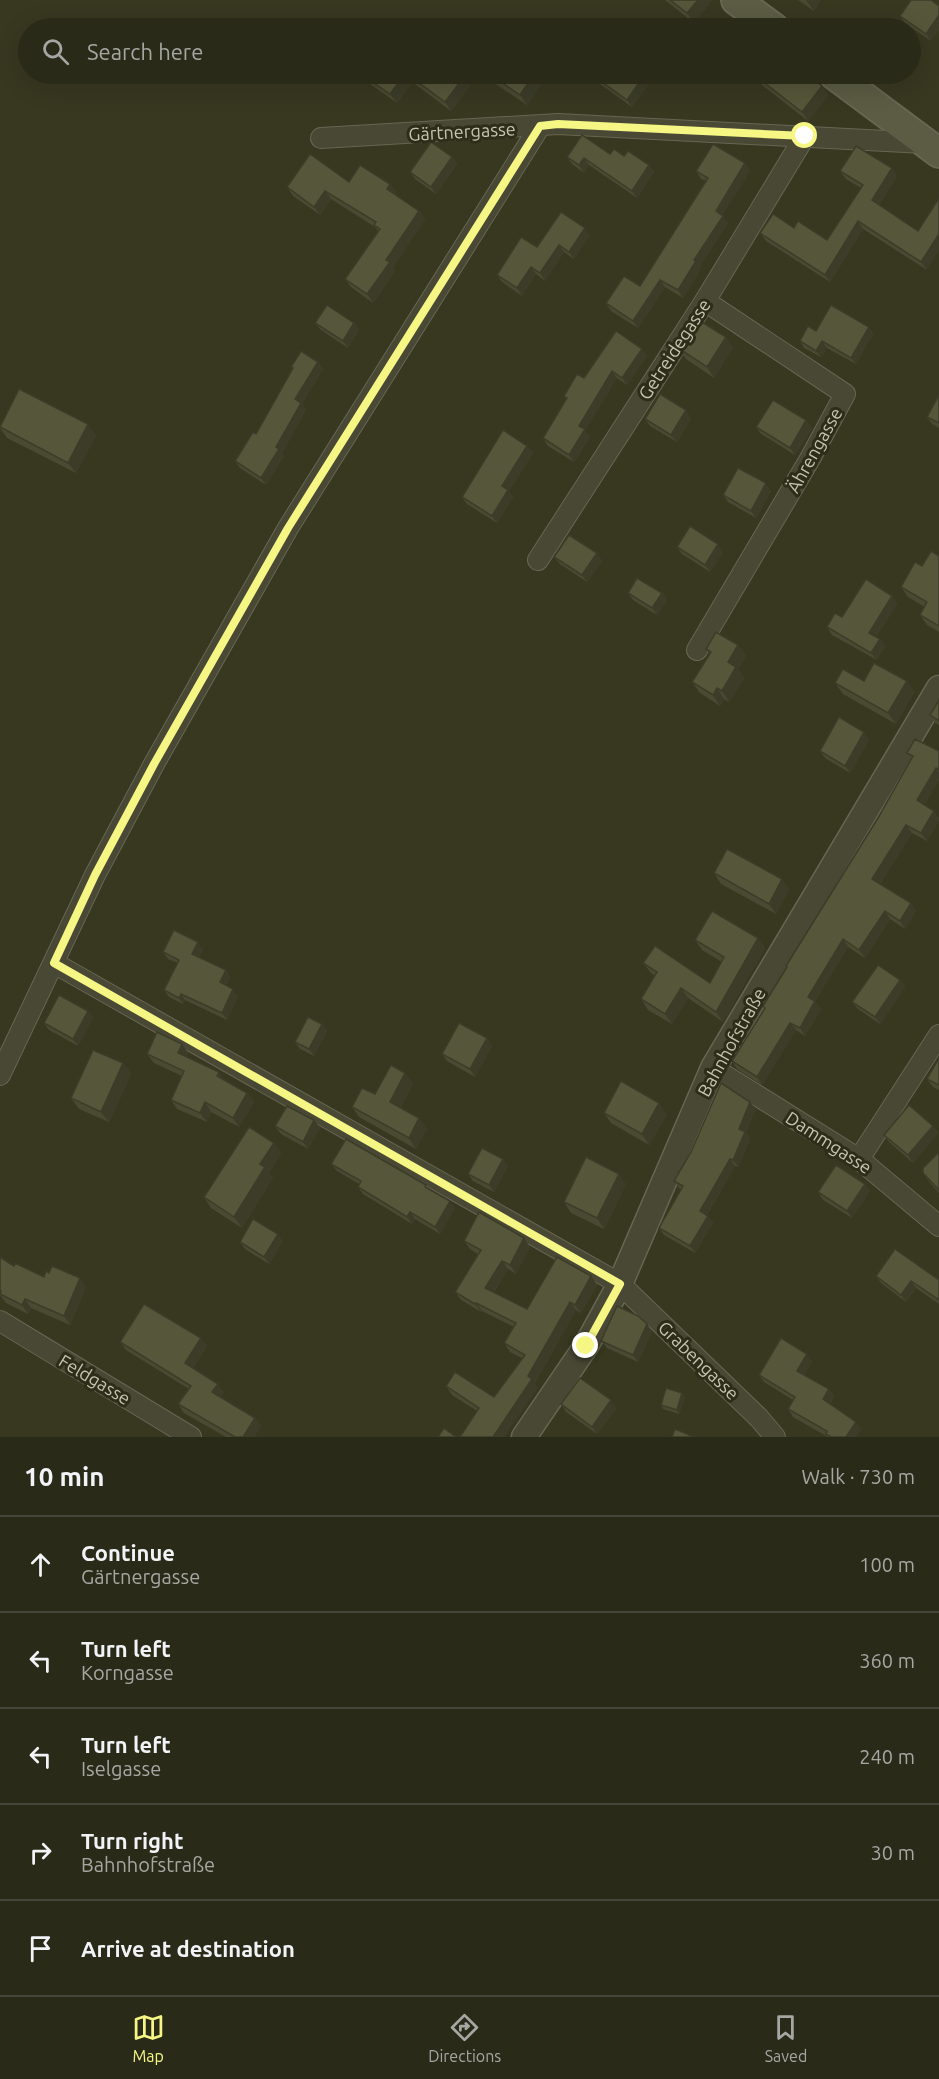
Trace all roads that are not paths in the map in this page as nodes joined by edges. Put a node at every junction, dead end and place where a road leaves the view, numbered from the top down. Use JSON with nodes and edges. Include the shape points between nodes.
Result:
{"nodes":[{"id":1,"x":736,"y":0,"type":"edge"},
{"id":2,"x":760,"y":18,"type":"edge"},
{"id":3,"x":846,"y":84,"type":"edge"},
{"id":4,"x":540,"y":126,"type":"junction"},
{"id":5,"x":805,"y":136,"type":"junction"},
{"id":6,"x":321,"y":138,"type":"dead end"},
{"id":7,"x":932,"y":148,"type":"edge"},
{"id":8,"x":705,"y":301,"type":"junction"},
{"id":9,"x":538,"y":560,"type":"dead end"},
{"id":10,"x":697,"y":650,"type":"dead end"},
{"id":11,"x":939,"y":688,"type":"edge"},
{"id":12,"x":54,"y":963,"type":"junction"},
{"id":13,"x":939,"y":1035,"type":"edge"},
{"id":14,"x":712,"y":1068,"type":"junction"},
{"id":15,"x":0,"y":1074,"type":"edge"},
{"id":16,"x":859,"y":1158,"type":"junction"},
{"id":17,"x":939,"y":1226,"type":"edge"},
{"id":18,"x":620,"y":1284,"type":"junction"},
{"id":19,"x":0,"y":1321,"type":"edge"},
{"id":20,"x":191,"y":1437,"type":"edge"},
{"id":21,"x":524,"y":1437,"type":"edge"},
{"id":22,"x":775,"y":1437,"type":"edge"}],
"edges":[{"from":1,"to":2,"type":"main road"},
{"from":3,"to":7,"type":"main road"},
{"from":4,"to":5,"type":"street","name":"Gärtnergasse"},
{"from":4,"to":6,"type":"street","name":"Gärtnergasse"},
{"from":4,"to":12,"type":"street","via":[[288,528],[105,855]]},
{"from":5,"to":7,"type":"street","name":"Gärtnergasse"},
{"from":5,"to":8,"type":"street","name":"Getreidegasse"},
{"from":8,"to":9,"type":"street","name":"Getreidegasse"},
{"from":8,"to":10,"type":"street","name":"Ährengasse","via":[[846,394]]},
{"from":11,"to":14,"type":"street","name":"Bahnhofstraße"},
{"from":12,"to":15,"type":"street"},
{"from":12,"to":18,"type":"street","name":"Grabengasse"},
{"from":13,"to":16,"type":"street"},
{"from":14,"to":16,"type":"street","name":"Dammgasse"},
{"from":14,"to":18,"type":"street","name":"Bahnhofstraße"},
{"from":16,"to":17,"type":"street","name":"Dammgasse"},
{"from":18,"to":21,"type":"street","name":"Bahnhofstraße","via":[[586,1346]]},
{"from":18,"to":22,"type":"street","name":"Grabengasse"},
{"from":19,"to":20,"type":"street","name":"Feldgasse"}]}
